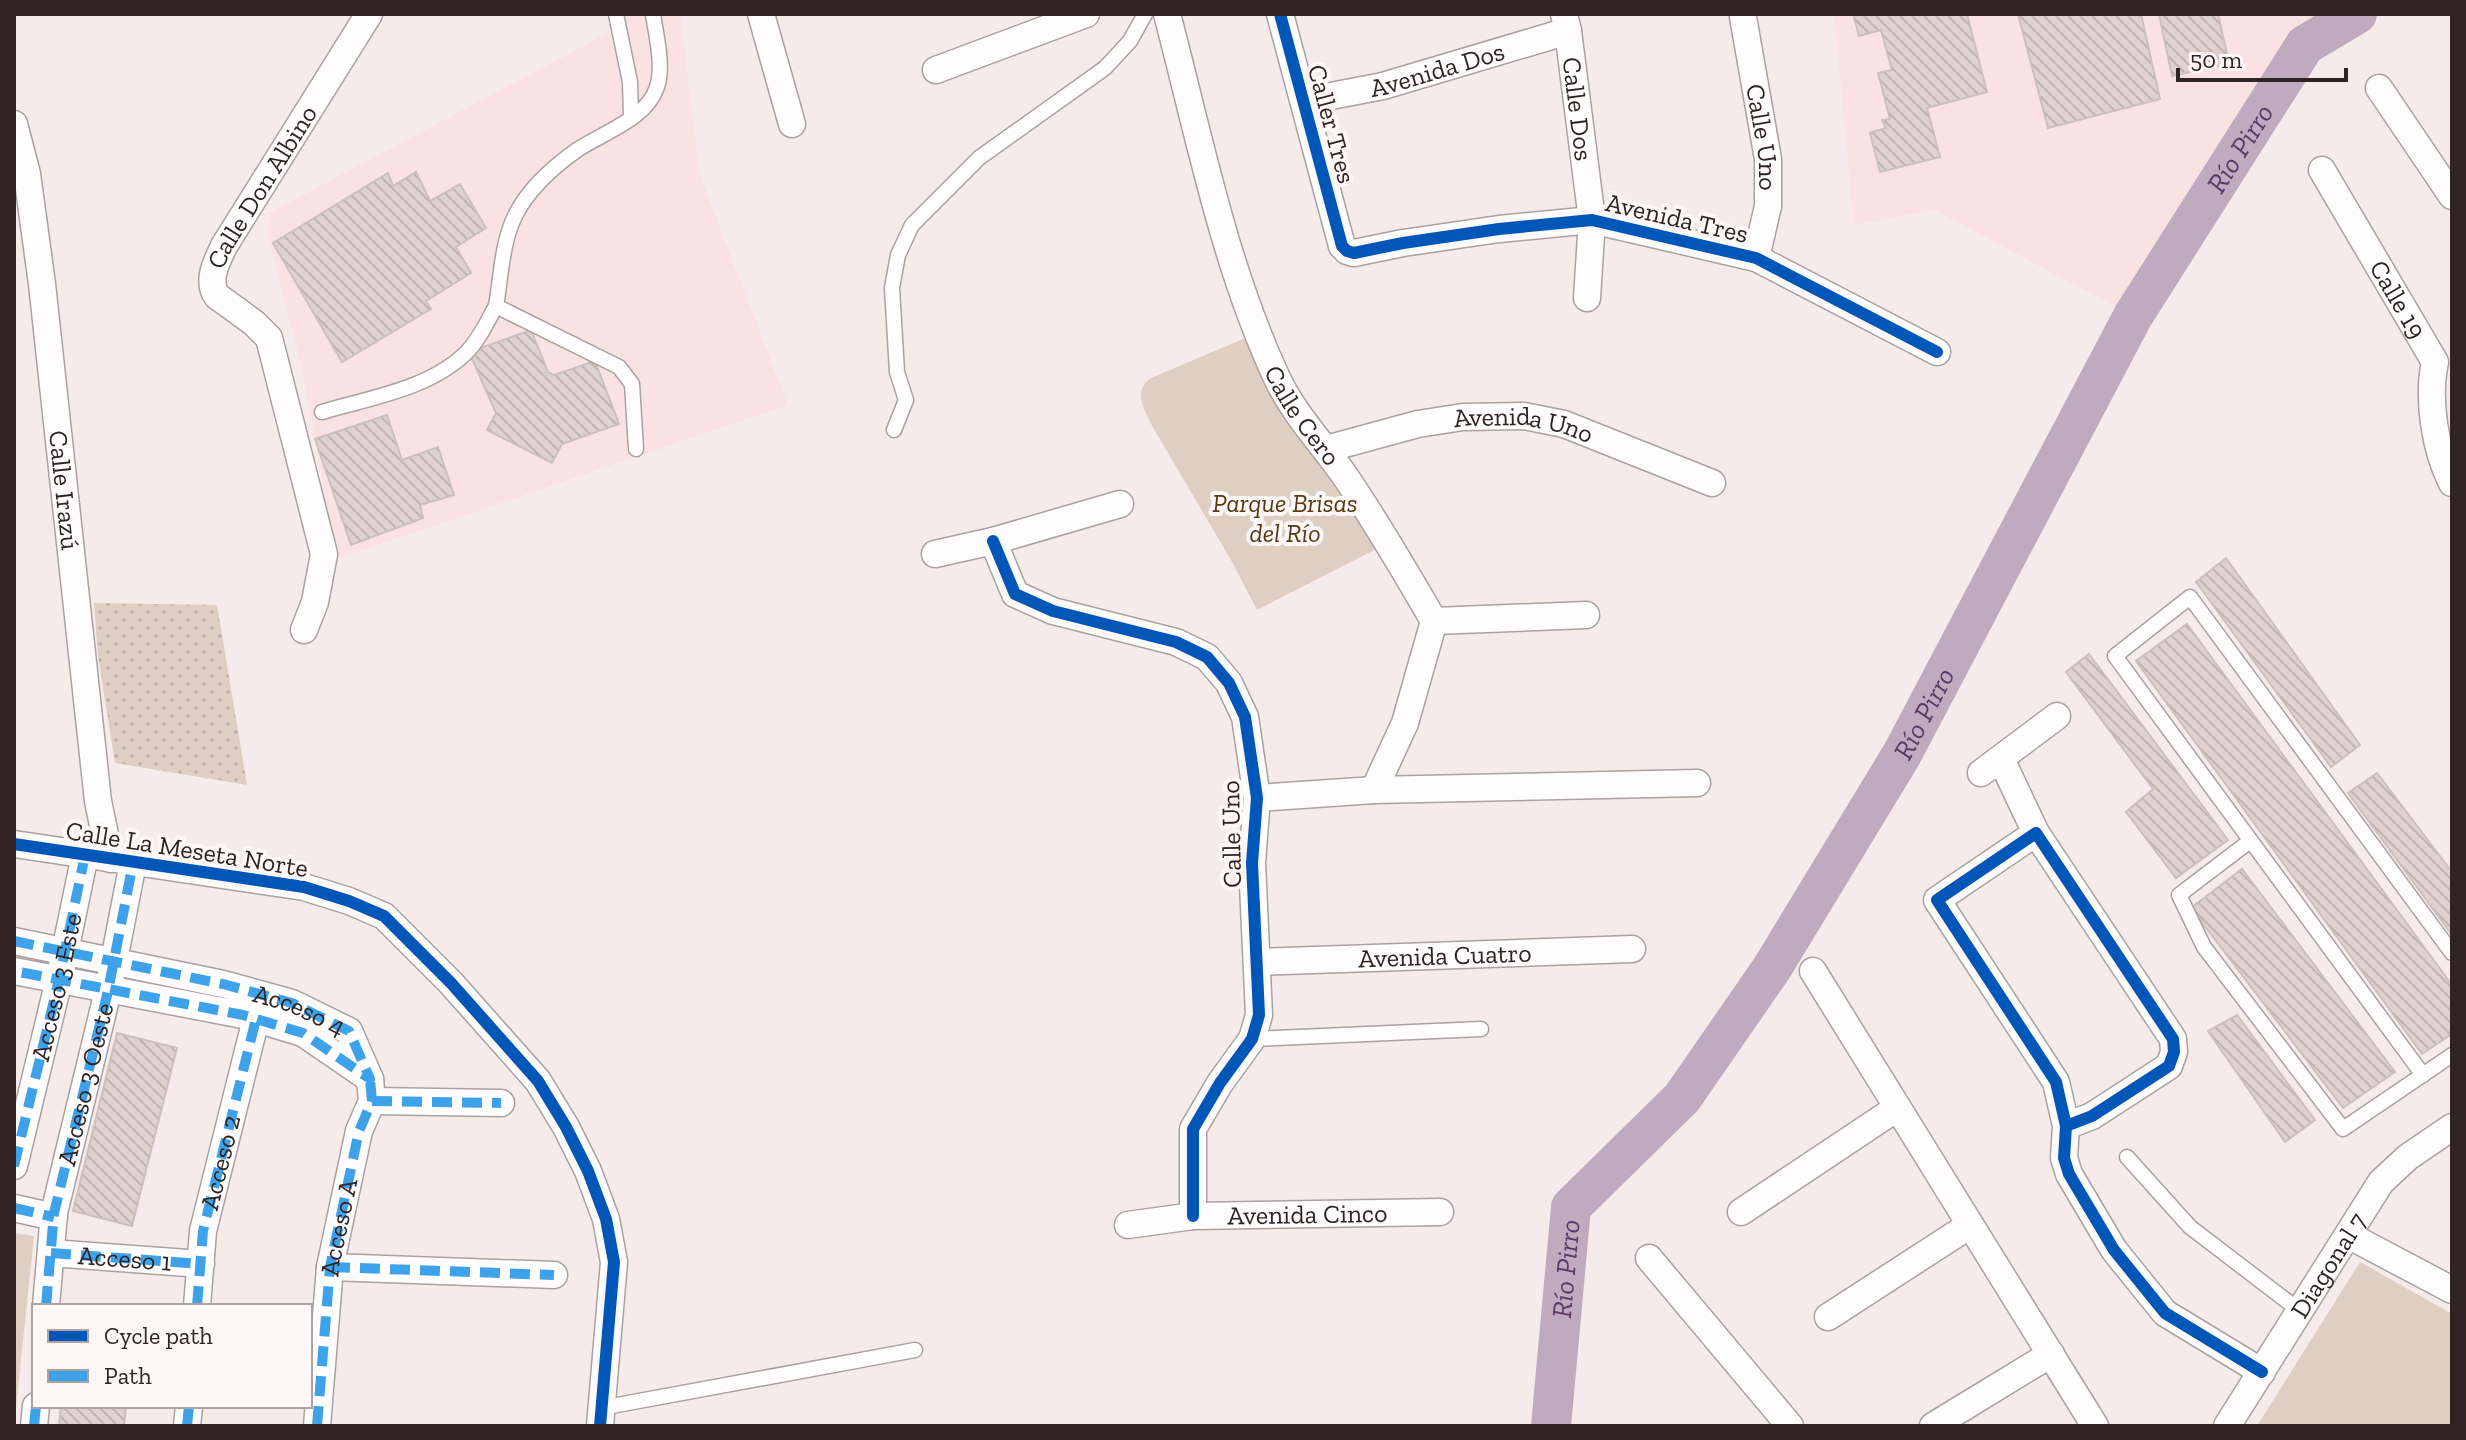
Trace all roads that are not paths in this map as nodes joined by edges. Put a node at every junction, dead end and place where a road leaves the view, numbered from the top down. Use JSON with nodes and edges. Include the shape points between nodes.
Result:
{"nodes":[{"id":1,"x":369,"y":14,"type":"edge"},
{"id":2,"x":616,"y":14,"type":"edge"},
{"id":3,"x":653,"y":14,"type":"edge"},
{"id":4,"x":761,"y":14,"type":"edge"},
{"id":5,"x":1086,"y":14,"type":"edge"},
{"id":6,"x":1145,"y":14,"type":"edge"},
{"id":7,"x":1167,"y":14,"type":"edge"},
{"id":8,"x":1280,"y":14,"type":"edge"},
{"id":9,"x":1743,"y":17,"type":"dead end"},
{"id":10,"x":1566,"y":23,"type":"edge"},
{"id":11,"x":936,"y":70,"type":"dead end"},
{"id":12,"x":2379,"y":88,"type":"dead end"},
{"id":13,"x":1305,"y":101,"type":"junction"},
{"id":14,"x":631,"y":117,"type":"junction"},
{"id":15,"x":14,"y":124,"type":"edge"},
{"id":16,"x":792,"y":124,"type":"dead end"},
{"id":17,"x":2322,"y":170,"type":"dead end"},
{"id":18,"x":2452,"y":196,"type":"edge"},
{"id":19,"x":1592,"y":220,"type":"junction"},
{"id":20,"x":1342,"y":246,"type":"joint"},
{"id":21,"x":1756,"y":258,"type":"junction"},
{"id":22,"x":1587,"y":298,"type":"dead end"},
{"id":23,"x":496,"y":306,"type":"junction"},
{"id":24,"x":2452,"y":341,"type":"edge"},
{"id":25,"x":1937,"y":352,"type":"dead end"},
{"id":26,"x":2435,"y":362,"type":"junction"},
{"id":27,"x":322,"y":412,"type":"dead end"},
{"id":28,"x":894,"y":430,"type":"dead end"},
{"id":29,"x":636,"y":449,"type":"dead end"},
{"id":30,"x":1326,"y":449,"type":"junction"},
{"id":31,"x":1712,"y":483,"type":"dead end"},
{"id":32,"x":2452,"y":483,"type":"edge"},
{"id":33,"x":1120,"y":504,"type":"dead end"},
{"id":34,"x":993,"y":541,"type":"junction"},
{"id":35,"x":935,"y":554,"type":"dead end"},
{"id":36,"x":1586,"y":615,"type":"dead end"},
{"id":37,"x":1434,"y":621,"type":"junction"},
{"id":38,"x":304,"y":630,"type":"dead end"},
{"id":39,"x":2057,"y":716,"type":"dead end"},
{"id":40,"x":1697,"y":783,"type":"dead end"},
{"id":41,"x":1374,"y":790,"type":"junction"},
{"id":42,"x":1257,"y":798,"type":"junction"},
{"id":43,"x":2036,"y":833,"type":"junction"},
{"id":44,"x":2250,"y":841,"type":"junction"},
{"id":45,"x":14,"y":844,"type":"edge"},
{"id":46,"x":109,"y":859,"type":"junction"},
{"id":47,"x":14,"y":941,"type":"edge"},
{"id":48,"x":1632,"y":949,"type":"dead end"},
{"id":49,"x":65,"y":951,"type":"junction"},
{"id":50,"x":2452,"y":953,"type":"edge"},
{"id":51,"x":1257,"y":962,"type":"junction"},
{"id":52,"x":114,"y":963,"type":"junction"},
{"id":53,"x":14,"y":971,"type":"edge"},
{"id":54,"x":1813,"y":971,"type":"dead end"},
{"id":55,"x":59,"y":980,"type":"junction"},
{"id":56,"x":108,"y":991,"type":"junction"},
{"id":57,"x":256,"y":1019,"type":"junction"},
{"id":58,"x":1481,"y":1029,"type":"dead end"},
{"id":59,"x":1252,"y":1039,"type":"junction"},
{"id":60,"x":2452,"y":1055,"type":"edge"},
{"id":61,"x":2423,"y":1075,"type":"junction"},
{"id":62,"x":371,"y":1090,"type":"junction"},
{"id":63,"x":501,"y":1103,"type":"dead end"},
{"id":64,"x":1897,"y":1108,"type":"junction"},
{"id":65,"x":2066,"y":1126,"type":"junction"},
{"id":66,"x":2452,"y":1127,"type":"edge"},
{"id":67,"x":2127,"y":1157,"type":"dead end"},
{"id":68,"x":14,"y":1166,"type":"edge"},
{"id":69,"x":14,"y":1208,"type":"edge"},
{"id":70,"x":1440,"y":1212,"type":"dead end"},
{"id":71,"x":1741,"y":1212,"type":"dead end"},
{"id":72,"x":1193,"y":1216,"type":"junction"},
{"id":73,"x":54,"y":1217,"type":"junction"},
{"id":74,"x":1128,"y":1225,"type":"dead end"},
{"id":75,"x":1970,"y":1225,"type":"junction"},
{"id":76,"x":2348,"y":1235,"type":"junction"},
{"id":77,"x":51,"y":1253,"type":"junction"},
{"id":78,"x":1649,"y":1258,"type":"dead end"},
{"id":79,"x":201,"y":1264,"type":"junction"},
{"id":80,"x":330,"y":1267,"type":"junction"},
{"id":81,"x":554,"y":1275,"type":"dead end"},
{"id":82,"x":2452,"y":1290,"type":"edge"},
{"id":83,"x":46,"y":1304,"type":"edge"},
{"id":84,"x":197,"y":1304,"type":"edge"},
{"id":85,"x":2300,"y":1311,"type":"junction"},
{"id":86,"x":1828,"y":1317,"type":"dead end"},
{"id":87,"x":915,"y":1350,"type":"dead end"},
{"id":88,"x":2051,"y":1354,"type":"junction"},
{"id":89,"x":2262,"y":1372,"type":"junction"},
{"id":90,"x":601,"y":1417,"type":"edge"},
{"id":91,"x":317,"y":1426,"type":"edge"},
{"id":92,"x":1790,"y":1426,"type":"edge"},
{"id":93,"x":1933,"y":1426,"type":"edge"},
{"id":94,"x":2095,"y":1426,"type":"edge"},
{"id":95,"x":2227,"y":1426,"type":"edge"}],
"edges":[{"from":1,"to":38,"type":"street","name":"Calle Don Albino","via":[[224,246],[212,281],[217,296],[269,338],[324,554]]},
{"from":2,"to":14,"type":"lane","via":[[630,82]]},
{"from":3,"to":14,"type":"lane","via":[[658,86]]},
{"from":4,"to":16,"type":"street"},
{"from":5,"to":11,"type":"street"},
{"from":6,"to":28,"type":"lane","via":[[1130,41],[1105,68],[979,158],[912,225],[898,255],[892,288],[897,372],[906,400]]},
{"from":7,"to":30,"type":"street","name":"Calle Cero","via":[[1238,285],[1295,413]]},
{"from":8,"to":13,"type":"street","name":"Caller Tres"},
{"from":9,"to":21,"type":"street","name":"Calle Uno","via":[[1768,159],[1768,206]]},
{"from":10,"to":13,"type":"street","name":"Avenida Dos","via":[[1383,86]]},
{"from":10,"to":19,"type":"street","name":"Calle Dos"},
{"from":12,"to":18,"type":"street"},
{"from":13,"to":20,"type":"street","name":"Caller Tres"},
{"from":14,"to":23,"type":"lane","via":[[577,150],[528,196],[514,218]]},
{"from":15,"to":46,"type":"street","name":"Calle Irazú","via":[[27,174],[42,284],[98,801]]},
{"from":17,"to":26,"type":"street","name":"Calle 19"},
{"from":19,"to":20,"type":"street","name":"Avenida Tres","via":[[1354,253]]},
{"from":19,"to":21,"type":"street","name":"Avenida Tres"},
{"from":19,"to":22,"type":"street","name":"Calle Dos"},
{"from":21,"to":25,"type":"street","name":"Avenida Tres"},
{"from":23,"to":27,"type":"lane","via":[[465,354],[443,369],[416,384]]},
{"from":23,"to":29,"type":"lane","via":[[619,367],[632,384]]},
{"from":24,"to":26,"type":"street"},
{"from":26,"to":32,"type":"street","name":"Calle 19","via":[[2435,423]]},
{"from":30,"to":31,"type":"street","name":"Avenida Uno","via":[[1463,417],[1524,416],[1564,424]]},
{"from":30,"to":37,"type":"street","name":"Calle Cero","via":[[1382,529]]},
{"from":33,"to":34,"type":"street"},
{"from":34,"to":35,"type":"street"},
{"from":34,"to":42,"type":"street","name":"Calle Uno","via":[[1015,594],[1053,611],[1176,642],[1207,657],[1229,683],[1245,717]]},
{"from":36,"to":37,"type":"street"},
{"from":37,"to":41,"type":"street","via":[[1405,723]]},
{"from":39,"to":43,"type":"street","via":[[1991,766]]},
{"from":40,"to":41,"type":"street"},
{"from":41,"to":42,"type":"street"},
{"from":42,"to":51,"type":"street","name":"Calle Uno","via":[[1252,863]]},
{"from":43,"to":65,"type":"street","via":[[1937,900],[2056,1082]]},
{"from":43,"to":65,"type":"street","via":[[2173,1039],[2169,1066],[2092,1116]]},
{"from":44,"to":50,"type":"lane","via":[[2115,656],[2190,597]]},
{"from":44,"to":61,"type":"lane"},
{"from":44,"to":61,"type":"lane","via":[[2179,895],[2204,947],[2343,1129]]},
{"from":45,"to":46,"type":"street","name":"Calle La Meseta Norte"},
{"from":46,"to":49,"type":"street","name":"Acceso 3 Este"},
{"from":46,"to":52,"type":"street","name":"Acceso 3 Oeste"},
{"from":46,"to":90,"type":"street","name":"Calle La Meseta Norte","via":[[304,887],[384,916],[538,1081],[588,1171],[606,1219],[614,1262]]},
{"from":47,"to":49,"type":"street","name":"Acceso 4"},
{"from":48,"to":51,"type":"street","name":"Avenida Cuatro"},
{"from":49,"to":52,"type":"street","name":"Acceso 4"},
{"from":49,"to":55,"type":"street","name":"Acceso 3 Este"},
{"from":51,"to":59,"type":"street","name":"Calle Uno","via":[[1259,1015]]},
{"from":52,"to":56,"type":"street","name":"Acceso 3 Oeste"},
{"from":52,"to":62,"type":"street","name":"Acceso 4","via":[[292,1003],[349,1031]]},
{"from":53,"to":55,"type":"street","name":"Acceso 4"},
{"from":54,"to":64,"type":"street"},
{"from":55,"to":56,"type":"street","name":"Acceso 4"},
{"from":55,"to":68,"type":"street","name":"Acceso 3 Este"},
{"from":56,"to":57,"type":"street","name":"Acceso 4"},
{"from":56,"to":73,"type":"street","name":"Acceso 3 Oeste"},
{"from":57,"to":62,"type":"street","name":"Acceso 4","via":[[303,1033]]},
{"from":57,"to":79,"type":"street","name":"Acceso 2","via":[[203,1231]]},
{"from":58,"to":59,"type":"lane"},
{"from":59,"to":72,"type":"street","name":"Calle Uno","via":[[1193,1129]]},
{"from":60,"to":61,"type":"lane"},
{"from":62,"to":63,"type":"street"},
{"from":62,"to":80,"type":"street","name":"Acceso A"},
{"from":64,"to":71,"type":"street"},
{"from":64,"to":75,"type":"street"},
{"from":65,"to":89,"type":"street","via":[[2069,1174],[2114,1250],[2165,1313]]},
{"from":66,"to":76,"type":"street","name":"Diagonal 7","via":[[2381,1182]]},
{"from":67,"to":85,"type":"lane","via":[[2190,1227]]},
{"from":69,"to":73,"type":"street"},
{"from":70,"to":72,"type":"street","name":"Avenida Cinco"},
{"from":72,"to":74,"type":"street","name":"Avenida Cinco"},
{"from":73,"to":77,"type":"street","name":"Acceso 3 Oeste"},
{"from":75,"to":86,"type":"street"},
{"from":75,"to":88,"type":"street"},
{"from":76,"to":82,"type":"street"},
{"from":76,"to":85,"type":"street","name":"Diagonal 7"},
{"from":77,"to":79,"type":"street","name":"Acceso 1"},
{"from":77,"to":83,"type":"street","name":"Acceso 3 Oeste"},
{"from":78,"to":92,"type":"street"},
{"from":79,"to":84,"type":"street","name":"Acceso 2"},
{"from":80,"to":81,"type":"street"},
{"from":80,"to":91,"type":"street","name":"Acceso A"},
{"from":85,"to":89,"type":"street","name":"Diagonal 7"},
{"from":87,"to":90,"type":"lane"},
{"from":88,"to":93,"type":"street"},
{"from":88,"to":94,"type":"street"},
{"from":89,"to":95,"type":"street","name":"Diagonal 7"}]}
